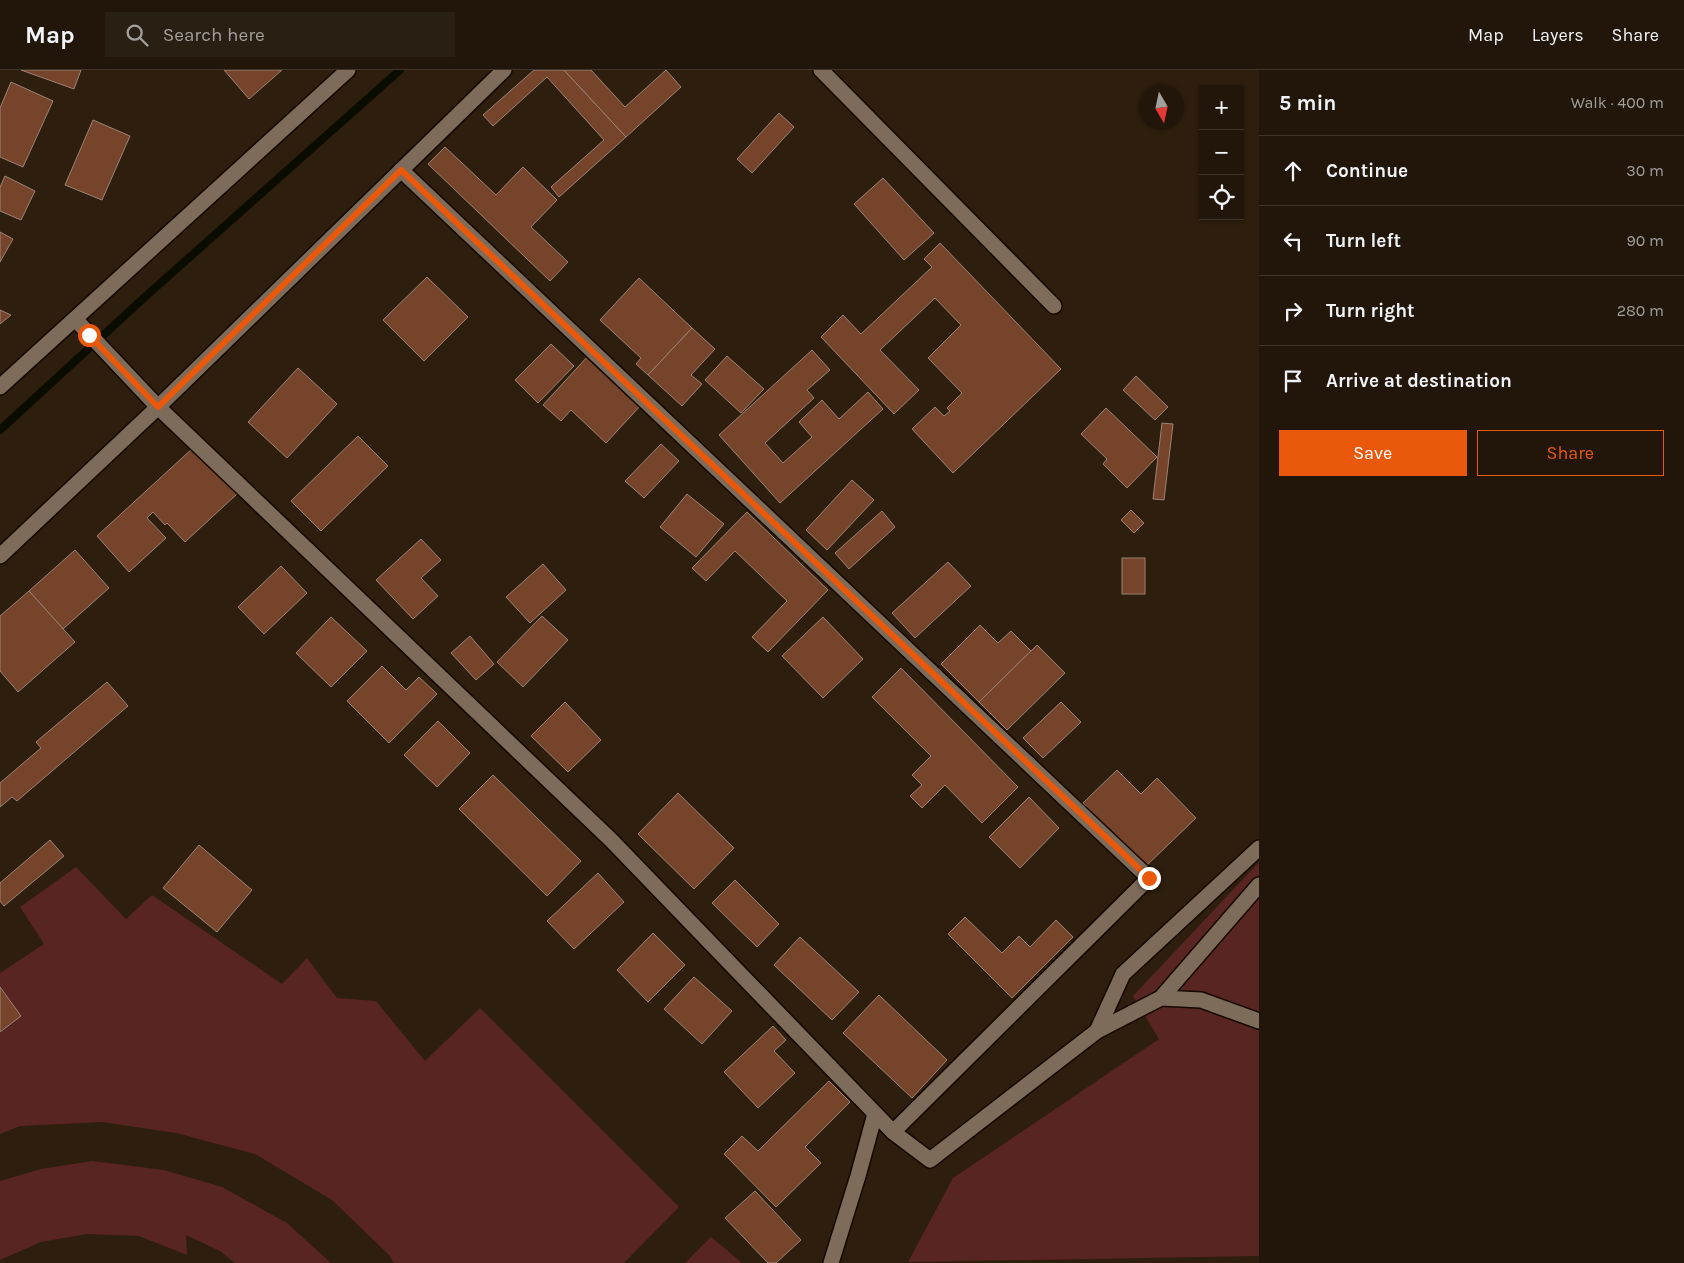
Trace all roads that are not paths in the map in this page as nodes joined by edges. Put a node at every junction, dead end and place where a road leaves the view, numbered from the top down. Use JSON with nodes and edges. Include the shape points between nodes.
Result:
{"nodes":[{"id":1,"x":348,"y":70,"type":"edge"},
{"id":2,"x":504,"y":70,"type":"edge"},
{"id":3,"x":821,"y":70,"type":"edge"},
{"id":4,"x":401,"y":170,"type":"junction"},
{"id":5,"x":1054,"y":306,"type":"dead end"},
{"id":6,"x":74,"y":319,"type":"junction"},
{"id":7,"x":0,"y":387,"type":"edge"},
{"id":8,"x":158,"y":407,"type":"junction"},
{"id":9,"x":0,"y":556,"type":"edge"},
{"id":10,"x":1259,"y":848,"type":"edge"},
{"id":11,"x":1259,"y":885,"type":"edge"},
{"id":12,"x":1161,"y":998,"type":"junction"},
{"id":13,"x":1259,"y":1021,"type":"edge"},
{"id":14,"x":1097,"y":1031,"type":"junction"},
{"id":15,"x":875,"y":1114,"type":"junction"},
{"id":16,"x":893,"y":1132,"type":"junction"},
{"id":17,"x":831,"y":1263,"type":"edge"}],
"edges":[{"from":1,"to":6,"type":"street"},
{"from":2,"to":4,"type":"street"},
{"from":3,"to":5,"type":"street"},
{"from":4,"to":8,"type":"street"},
{"from":4,"to":16,"type":"street","via":[[1149,878]]},
{"from":6,"to":7,"type":"street"},
{"from":6,"to":8,"type":"street"},
{"from":8,"to":9,"type":"street"},
{"from":8,"to":15,"type":"street","via":[[611,840]]},
{"from":10,"to":14,"type":"street","via":[[1124,974]]},
{"from":11,"to":12,"type":"street"},
{"from":12,"to":13,"type":"street","via":[[1201,1000]]},
{"from":12,"to":14,"type":"street"},
{"from":14,"to":16,"type":"street","via":[[930,1160]]},
{"from":15,"to":16,"type":"street"},
{"from":15,"to":17,"type":"street"}]}
